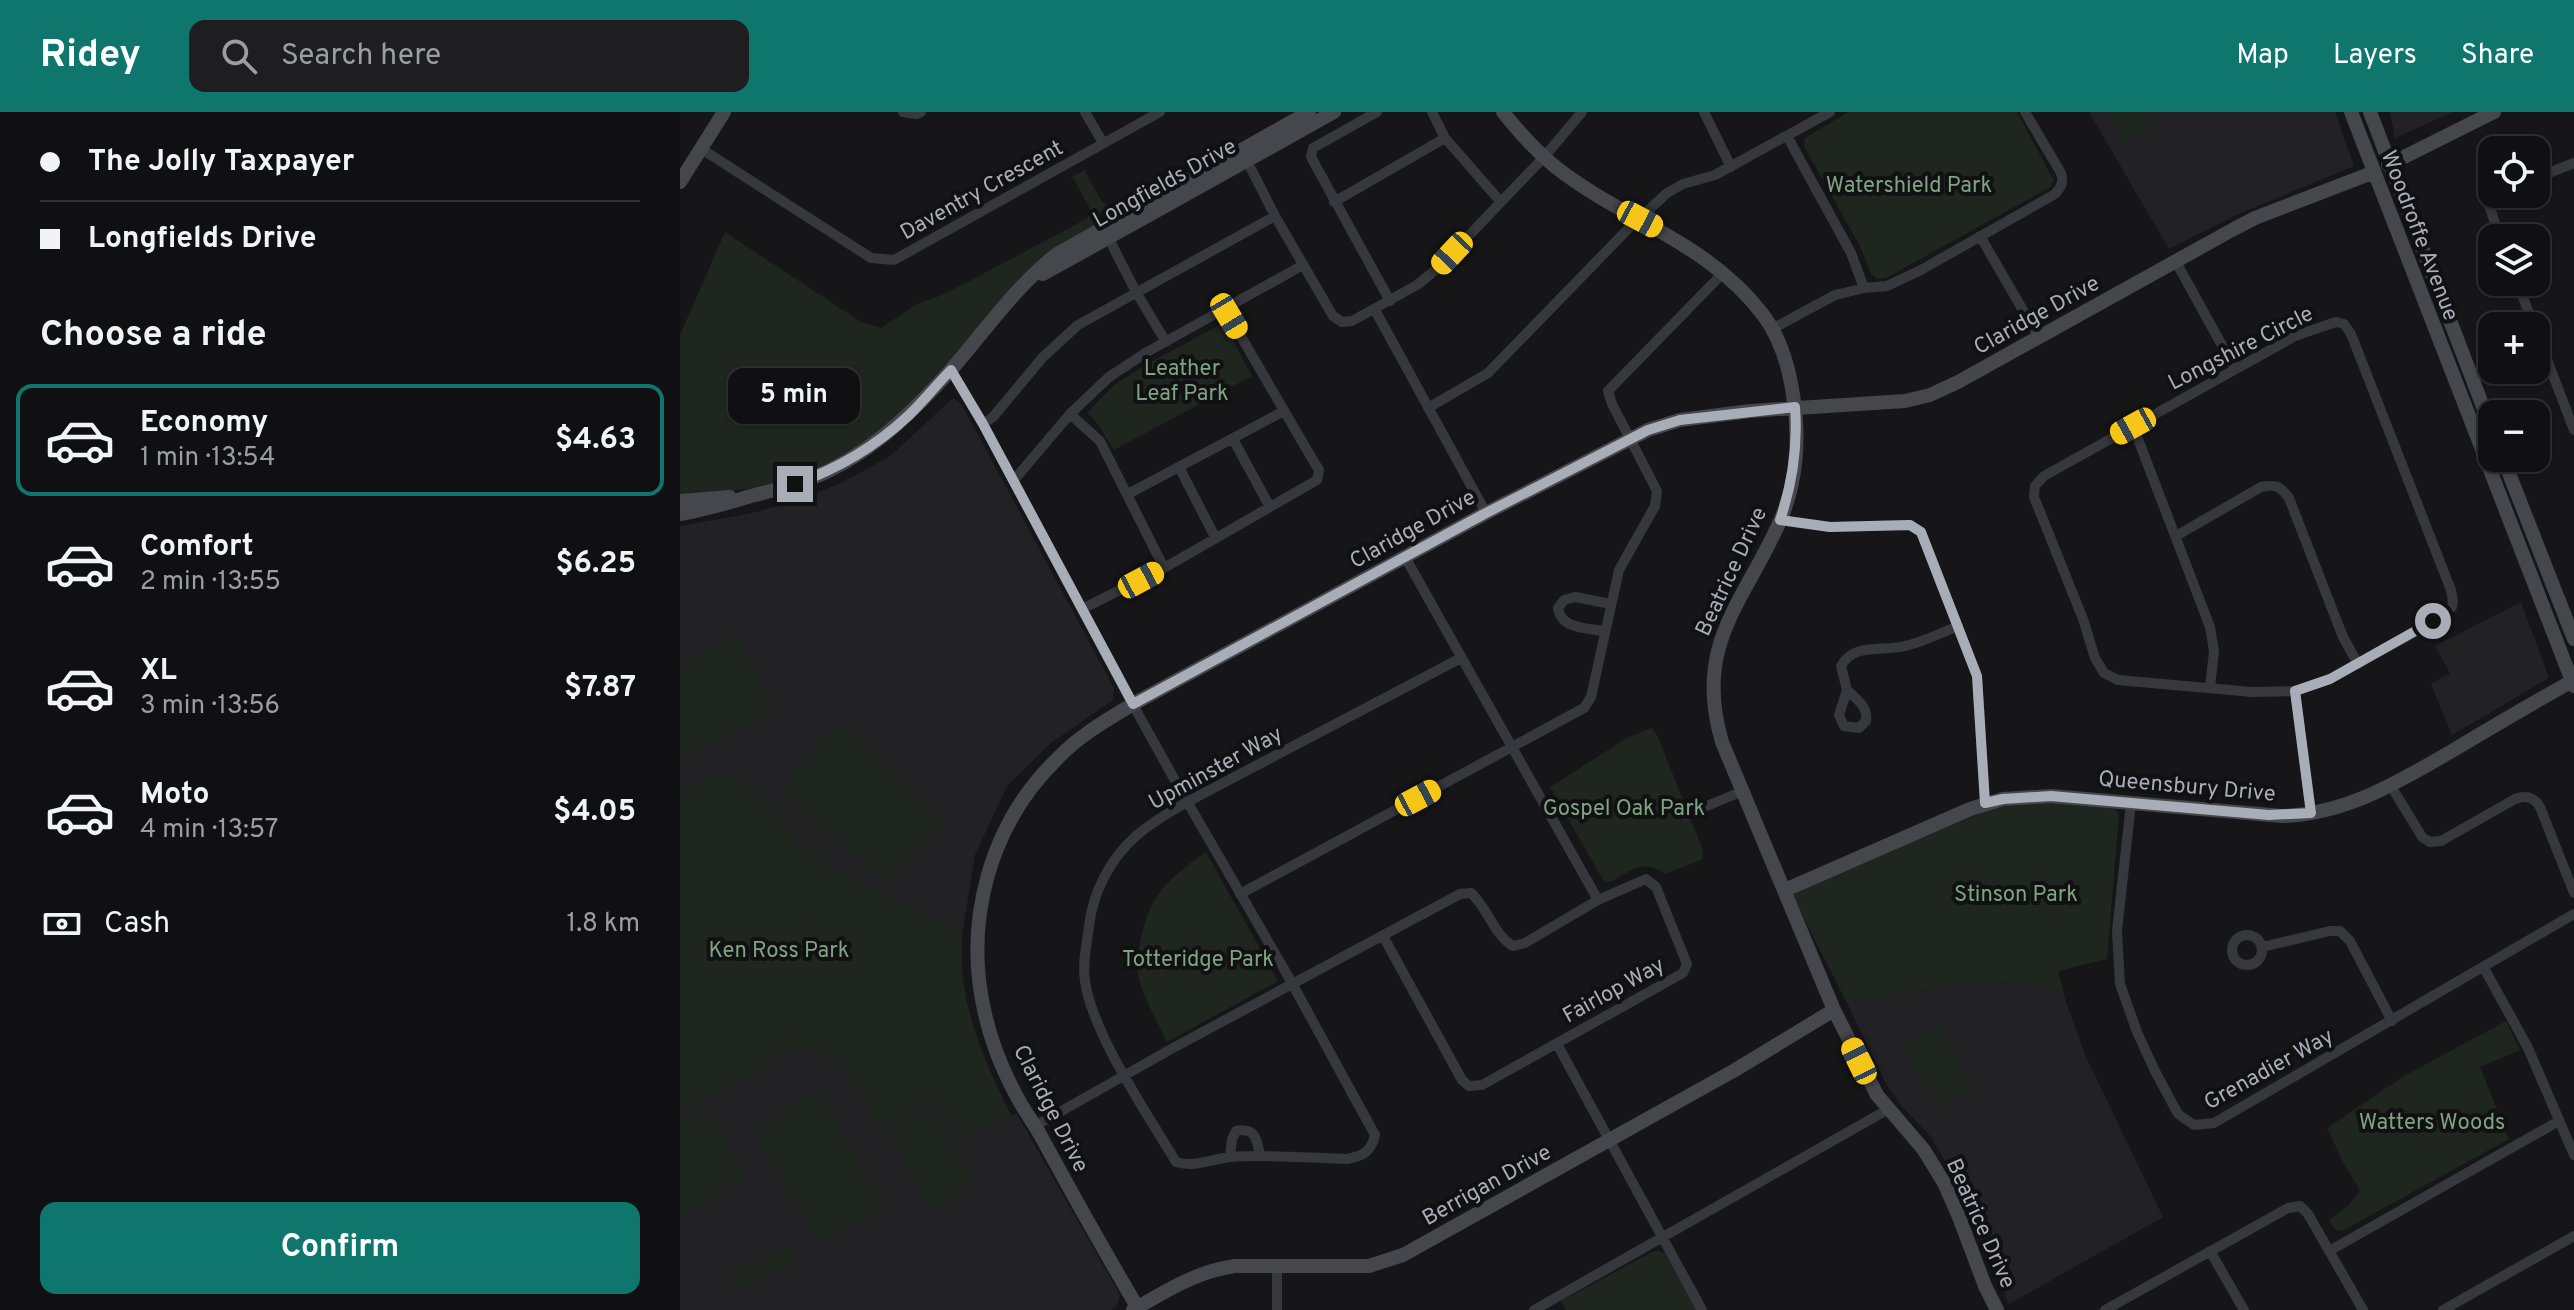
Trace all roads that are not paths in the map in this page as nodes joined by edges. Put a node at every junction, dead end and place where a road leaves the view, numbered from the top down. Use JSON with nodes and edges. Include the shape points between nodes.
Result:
{"nodes":[{"id":1,"x":724,"y":112,"type":"edge"},
{"id":2,"x":903,"y":112,"type":"edge"},
{"id":3,"x":921,"y":112,"type":"edge"},
{"id":4,"x":1085,"y":112,"type":"edge"},
{"id":5,"x":1160,"y":112,"type":"edge"},
{"id":6,"x":1309,"y":112,"type":"edge"},
{"id":7,"x":1334,"y":112,"type":"edge"},
{"id":8,"x":1377,"y":112,"type":"edge"},
{"id":9,"x":1432,"y":112,"type":"edge"},
{"id":10,"x":1503,"y":112,"type":"edge"},
{"id":11,"x":1582,"y":112,"type":"edge"},
{"id":12,"x":1704,"y":112,"type":"edge"},
{"id":13,"x":1830,"y":112,"type":"edge"},
{"id":14,"x":2025,"y":112,"type":"edge"},
{"id":15,"x":2351,"y":112,"type":"edge"},
{"id":16,"x":2370,"y":112,"type":"edge"},
{"id":17,"x":2494,"y":112,"type":"edge"},
{"id":18,"x":1787,"y":136,"type":"junction"},
{"id":19,"x":1445,"y":138,"type":"junction"},
{"id":20,"x":1103,"y":143,"type":"junction"},
{"id":21,"x":700,"y":148,"type":"junction"},
{"id":22,"x":1245,"y":156,"type":"junction"},
{"id":23,"x":1544,"y":157,"type":"junction"},
{"id":24,"x":2574,"y":163,"type":"edge"},
{"id":25,"x":2388,"y":165,"type":"junction"},
{"id":26,"x":1731,"y":167,"type":"junction"},
{"id":27,"x":2550,"y":172,"type":"edge"},
{"id":28,"x":2372,"y":173,"type":"junction"},
{"id":29,"x":680,"y":182,"type":"edge"},
{"id":30,"x":1500,"y":201,"type":"junction"},
{"id":31,"x":1334,"y":202,"type":"junction"},
{"id":32,"x":1275,"y":216,"type":"junction"},
{"id":33,"x":1640,"y":219,"type":"junction"},
{"id":34,"x":1106,"y":232,"type":"junction"},
{"id":35,"x":1980,"y":236,"type":"junction"},
{"id":36,"x":2176,"y":262,"type":"junction"},
{"id":37,"x":1303,"y":265,"type":"junction"},
{"id":38,"x":1723,"y":273,"type":"junction"},
{"id":39,"x":1864,"y":288,"type":"junction"},
{"id":40,"x":1136,"y":292,"type":"junction"},
{"id":41,"x":1390,"y":301,"type":"junction"},
{"id":42,"x":1225,"y":309,"type":"junction"},
{"id":43,"x":1375,"y":310,"type":"junction"},
{"id":44,"x":1772,"y":329,"type":"junction"},
{"id":45,"x":2039,"y":338,"type":"junction"},
{"id":46,"x":1166,"y":342,"type":"junction"},
{"id":47,"x":2550,"y":368,"type":"edge"},
{"id":48,"x":2235,"y":369,"type":"junction"},
{"id":49,"x":951,"y":370,"type":"junction"},
{"id":50,"x":2480,"y":400,"type":"edge"},
{"id":51,"x":1795,"y":407,"type":"junction"},
{"id":52,"x":1428,"y":408,"type":"junction"},
{"id":53,"x":1284,"y":411,"type":"junction"},
{"id":54,"x":1070,"y":414,"type":"junction"},
{"id":55,"x":983,"y":424,"type":"junction"},
{"id":56,"x":2133,"y":426,"type":"junction"},
{"id":57,"x":2574,"y":430,"type":"edge"},
{"id":58,"x":1233,"y":439,"type":"junction"},
{"id":59,"x":1629,"y":439,"type":"junction"},
{"id":60,"x":1179,"y":467,"type":"junction"},
{"id":61,"x":2508,"y":472,"type":"edge"},
{"id":62,"x":1014,"y":480,"type":"junction"},
{"id":63,"x":1128,"y":494,"type":"junction"},
{"id":64,"x":755,"y":495,"type":"junction"},
{"id":65,"x":680,"y":501,"type":"edge"},
{"id":66,"x":1270,"y":507,"type":"junction"},
{"id":67,"x":1486,"y":513,"type":"junction"},
{"id":68,"x":680,"y":514,"type":"edge"},
{"id":69,"x":1780,"y":520,"type":"junction"},
{"id":70,"x":2176,"y":536,"type":"junction"},
{"id":71,"x":1215,"y":537,"type":"junction"},
{"id":72,"x":1405,"y":557,"type":"junction"},
{"id":73,"x":1164,"y":568,"type":"junction"},
{"id":74,"x":1611,"y":604,"type":"junction"},
{"id":75,"x":1082,"y":609,"type":"junction"},
{"id":76,"x":1958,"y":626,"type":"junction"},
{"id":77,"x":1604,"y":631,"type":"junction"},
{"id":78,"x":2574,"y":639,"type":"edge"},
{"id":79,"x":1461,"y":658,"type":"junction"},
{"id":80,"x":2358,"y":664,"type":"junction"},
{"id":81,"x":2573,"y":683,"type":"edge"},
{"id":82,"x":2210,"y":688,"type":"junction"},
{"id":83,"x":1847,"y":690,"type":"dead end"},
{"id":84,"x":2295,"y":691,"type":"junction"},
{"id":85,"x":1133,"y":704,"type":"junction"},
{"id":86,"x":1512,"y":747,"type":"junction"},
{"id":87,"x":2391,"y":786,"type":"junction"},
{"id":88,"x":1743,"y":791,"type":"junction"},
{"id":89,"x":1187,"y":802,"type":"junction"},
{"id":90,"x":1985,"y":803,"type":"junction"},
{"id":91,"x":2131,"y":803,"type":"junction"},
{"id":92,"x":2311,"y":813,"type":"junction"},
{"id":93,"x":1685,"y":815,"type":"dead end"},
{"id":94,"x":1785,"y":890,"type":"junction"},
{"id":95,"x":2574,"y":893,"type":"edge"},
{"id":96,"x":1240,"y":894,"type":"junction"},
{"id":97,"x":1598,"y":900,"type":"junction"},
{"id":98,"x":2574,"y":914,"type":"edge"},
{"id":99,"x":1383,"y":936,"type":"junction"},
{"id":100,"x":2262,"y":947,"type":"dead end"},
{"id":101,"x":2484,"y":968,"type":"junction"},
{"id":102,"x":1292,"y":984,"type":"junction"},
{"id":103,"x":1834,"y":1010,"type":"junction"},
{"id":104,"x":2392,"y":1021,"type":"junction"},
{"id":105,"x":1557,"y":1044,"type":"junction"},
{"id":106,"x":1125,"y":1075,"type":"junction"},
{"id":107,"x":1887,"y":1110,"type":"junction"},
{"id":108,"x":2559,"y":1121,"type":"junction"},
{"id":109,"x":1035,"y":1126,"type":"junction"},
{"id":110,"x":1611,"y":1139,"type":"junction"},
{"id":111,"x":2574,"y":1155,"type":"edge"},
{"id":112,"x":1260,"y":1156,"type":"junction"},
{"id":113,"x":1230,"y":1157,"type":"junction"},
{"id":114,"x":2574,"y":1236,"type":"edge"},
{"id":115,"x":1663,"y":1238,"type":"junction"},
{"id":116,"x":2210,"y":1251,"type":"junction"},
{"id":117,"x":2329,"y":1251,"type":"junction"},
{"id":118,"x":1277,"y":1266,"type":"junction"},
{"id":119,"x":2122,"y":1306,"type":"edge"},
{"id":120,"x":1136,"y":1309,"type":"edge"},
{"id":121,"x":1277,"y":1310,"type":"edge"},
{"id":122,"x":1534,"y":1310,"type":"edge"},
{"id":123,"x":1702,"y":1310,"type":"edge"},
{"id":124,"x":1997,"y":1310,"type":"edge"},
{"id":125,"x":2105,"y":1310,"type":"edge"},
{"id":126,"x":2244,"y":1310,"type":"edge"},
{"id":127,"x":2363,"y":1310,"type":"edge"},
{"id":128,"x":2443,"y":1310,"type":"edge"}],
"edges":[{"from":1,"to":21,"type":"street"},
{"from":2,"to":3,"type":"street"},
{"from":4,"to":20,"type":"street"},
{"from":5,"to":20,"type":"street","name":"Daventry Crescent"},
{"from":6,"to":22,"type":"street","name":"Longfields Drive"},
{"from":7,"to":22,"type":"street","name":"Longfields Drive"},
{"from":8,"to":31,"type":"street","via":[[1313,148],[1311,157]]},
{"from":9,"to":19,"type":"street"},
{"from":10,"to":23,"type":"street","name":"Beatrice Drive"},
{"from":11,"to":23,"type":"street"},
{"from":12,"to":26,"type":"street"},
{"from":13,"to":18,"type":"street"},
{"from":14,"to":35,"type":"street","via":[[2061,173],[2061,187]]},
{"from":15,"to":28,"type":"street","name":"Woodroffe Avenue"},
{"from":16,"to":25,"type":"street","name":"Woodroffe Avenue"},
{"from":17,"to":25,"type":"street"},
{"from":18,"to":26,"type":"street"},
{"from":18,"to":39,"type":"street","via":[[1851,253]]},
{"from":19,"to":30,"type":"street"},
{"from":19,"to":31,"type":"street"},
{"from":20,"to":21,"type":"street","name":"Daventry Crescent","via":[[902,257],[883,261]]},
{"from":21,"to":29,"type":"street"},
{"from":22,"to":32,"type":"street"},
{"from":22,"to":34,"type":"street","name":"Longfields Drive"},
{"from":23,"to":30,"type":"street"},
{"from":23,"to":33,"type":"street","name":"Beatrice Drive"},
{"from":24,"to":27,"type":"street"},
{"from":25,"to":28,"type":"street"},
{"from":25,"to":50,"type":"street","name":"Woodroffe Avenue"},
{"from":26,"to":33,"type":"street","via":[[1675,189]]},
{"from":28,"to":36,"type":"street","name":"Claridge Drive","via":[[2255,218]]},
{"from":28,"to":81,"type":"street","name":"Woodroffe Avenue"},
{"from":30,"to":41,"type":"street","via":[[1438,268]]},
{"from":31,"to":41,"type":"street"},
{"from":32,"to":37,"type":"street"},
{"from":32,"to":40,"type":"street"},
{"from":33,"to":38,"type":"street","name":"Beatrice Drive"},
{"from":33,"to":52,"type":"street","via":[[1488,373]]},
{"from":34,"to":40,"type":"street"},
{"from":34,"to":49,"type":"street","name":"Longfields Drive","via":[[1016,291]]},
{"from":35,"to":39,"type":"street","via":[[1887,286]]},
{"from":35,"to":45,"type":"street"},
{"from":36,"to":45,"type":"street","name":"Claridge Drive"},
{"from":36,"to":48,"type":"street"},
{"from":37,"to":42,"type":"street"},
{"from":37,"to":43,"type":"street","via":[[1333,316],[1342,322]]},
{"from":38,"to":44,"type":"street","name":"Beatrice Drive"},
{"from":38,"to":59,"type":"street","via":[[1608,391]]},
{"from":39,"to":44,"type":"street","via":[[1822,301]]},
{"from":40,"to":46,"type":"street"},
{"from":40,"to":55,"type":"street","via":[[1061,338]]},
{"from":41,"to":43,"type":"street"},
{"from":42,"to":46,"type":"street"},
{"from":42,"to":53,"type":"street"},
{"from":43,"to":52,"type":"street"},
{"from":44,"to":51,"type":"street","name":"Beatrice Drive","via":[[1789,372]]},
{"from":45,"to":51,"type":"street","name":"Claridge Drive","via":[[1918,398]]},
{"from":46,"to":54,"type":"street","via":[[1109,377]]},
{"from":47,"to":57,"type":"street"},
{"from":48,"to":56,"type":"street","name":"Longshire Circle"},
{"from":48,"to":80,"type":"street","name":"Longshire Circle","via":[[2330,323],[2344,324],[2351,334],[2453,601],[2446,613]]},
{"from":49,"to":55,"type":"street"},
{"from":49,"to":64,"type":"street","name":"Longfields Drive","via":[[906,418],[866,450],[811,478]]},
{"from":51,"to":59,"type":"street","name":"Claridge Drive","via":[[1680,420]]},
{"from":51,"to":69,"type":"street","name":"Beatrice Drive","via":[[1794,471]]},
{"from":52,"to":67,"type":"street"},
{"from":53,"to":58,"type":"street"},
{"from":53,"to":66,"type":"street","via":[[1319,470],[1309,486]]},
{"from":54,"to":62,"type":"street"},
{"from":54,"to":63,"type":"street","via":[[1100,441]]},
{"from":55,"to":62,"type":"street"},
{"from":56,"to":70,"type":"street"},
{"from":56,"to":82,"type":"street","name":"Longshire Circle","via":[[2044,476],[2034,497],[2104,673],[2118,680]]},
{"from":58,"to":60,"type":"street"},
{"from":58,"to":66,"type":"street"},
{"from":59,"to":67,"type":"street","name":"Claridge Drive"},
{"from":59,"to":74,"type":"street","via":[[1657,491],[1655,506],[1619,570]]},
{"from":60,"to":63,"type":"street"},
{"from":60,"to":71,"type":"street"},
{"from":61,"to":78,"type":"street"},
{"from":62,"to":75,"type":"street"},
{"from":63,"to":73,"type":"street"},
{"from":64,"to":65,"type":"street","name":"Longfields Drive"},
{"from":64,"to":68,"type":"street","name":"Longfields Drive"},
{"from":66,"to":71,"type":"street"},
{"from":67,"to":72,"type":"street","name":"Claridge Drive"},
{"from":69,"to":76,"type":"street","via":[[1830,527],[1914,525]]},
{"from":69,"to":88,"type":"street","name":"Beatrice Drive","via":[[1730,615],[1714,666],[1716,717]]},
{"from":70,"to":80,"type":"street","via":[[2261,487],[2281,487]]},
{"from":70,"to":82,"type":"street","via":[[2210,627]]},
{"from":71,"to":73,"type":"street"},
{"from":72,"to":79,"type":"street"},
{"from":72,"to":85,"type":"street","name":"Claridge Drive"},
{"from":73,"to":75,"type":"street"},
{"from":74,"to":77,"type":"street"},
{"from":74,"to":77,"type":"street","via":[[1575,597],[1558,608],[1565,623]]},
{"from":75,"to":85,"type":"street"},
{"from":76,"to":83,"type":"street","via":[[1899,648],[1852,654],[1841,666]]},
{"from":76,"to":90,"type":"street","via":[[1977,676]]},
{"from":77,"to":86,"type":"street","via":[[1591,697],[1584,708]]},
{"from":79,"to":86,"type":"street"},
{"from":79,"to":89,"type":"street","name":"Upminster Way"},
{"from":80,"to":84,"type":"street","name":"Longshire Circle"},
{"from":81,"to":87,"type":"street","name":"Queensbury Drive"},
{"from":82,"to":84,"type":"street","name":"Longshire Circle"},
{"from":84,"to":92,"type":"street"},
{"from":85,"to":89,"type":"street"},
{"from":85,"to":109,"type":"street","name":"Claridge Drive","via":[[1084,735],[1040,776],[1001,838],[982,896],[976,940],[985,1016],[1008,1080]]},
{"from":86,"to":96,"type":"street"},
{"from":86,"to":97,"type":"street"},
{"from":87,"to":92,"type":"street","name":"Queensbury Drive"},
{"from":87,"to":95,"type":"street","via":[[2422,837],[2435,843],[2515,799],[2534,799]]},
{"from":88,"to":93,"type":"street"},
{"from":88,"to":94,"type":"street","name":"Beatrice Drive"},
{"from":89,"to":96,"type":"street"},
{"from":89,"to":106,"type":"street","name":"Upminster Way","via":[[1149,825],[1124,849],[1091,910],[1085,983],[1100,1029]]},
{"from":90,"to":91,"type":"street","name":"Queensbury Drive","via":[[2051,796]]},
{"from":90,"to":94,"type":"street","name":"Queensbury Drive"},
{"from":91,"to":92,"type":"street","name":"Queensbury Drive","via":[[2269,815]]},
{"from":91,"to":104,"type":"street","name":"Grenadier Way","via":[[2117,931],[2118,972],[2137,1032],[2183,1119],[2194,1125],[2214,1123]]},
{"from":94,"to":103,"type":"street","name":"Beatrice Drive"},
{"from":96,"to":102,"type":"street"},
{"from":97,"to":99,"type":"street","name":"Fairlop Way","via":[[1513,946],[1503,941],[1471,893]]},
{"from":97,"to":105,"type":"street","name":"Fairlop Way","via":[[1646,879],[1656,887],[1687,964],[1683,973]]},
{"from":98,"to":101,"type":"street","name":"Grenadier Way"},
{"from":99,"to":102,"type":"street","name":"Fairlop Way"},
{"from":99,"to":105,"type":"street","name":"Fairlop Way","via":[[1469,1086],[1482,1085]]},
{"from":100,"to":104,"type":"street","via":[[2340,931]]},
{"from":101,"to":104,"type":"street","name":"Grenadier Way"},
{"from":101,"to":108,"type":"street","via":[[2528,1048]]},
{"from":102,"to":106,"type":"street","name":"Fairlop Way"},
{"from":102,"to":112,"type":"street","via":[[1375,1135],[1372,1146],[1359,1157]]},
{"from":103,"to":107,"type":"street","name":"Beatrice Drive"},
{"from":103,"to":110,"type":"street","name":"Berrigan Drive"},
{"from":105,"to":110,"type":"street"},
{"from":106,"to":109,"type":"street","name":"Fairlop Way"},
{"from":106,"to":113,"type":"street","name":"Upminster Way","via":[[1176,1162]]},
{"from":107,"to":115,"type":"street"},
{"from":107,"to":124,"type":"street","name":"Beatrice Drive","via":[[1924,1150],[1944,1183]]},
{"from":108,"to":111,"type":"street"},
{"from":108,"to":117,"type":"street"},
{"from":109,"to":120,"type":"street","name":"Claridge Drive"},
{"from":110,"to":115,"type":"street"},
{"from":110,"to":118,"type":"street","name":"Berrigan Drive","via":[[1388,1262]]},
{"from":112,"to":113,"type":"street"},
{"from":112,"to":113,"type":"street","via":[[1257,1137],[1244,1130],[1236,1131]]},
{"from":114,"to":128,"type":"street"},
{"from":115,"to":122,"type":"street"},
{"from":115,"to":123,"type":"street"},
{"from":116,"to":117,"type":"street","via":[[2300,1206]]},
{"from":116,"to":119,"type":"street"},
{"from":116,"to":126,"type":"street"},
{"from":117,"to":127,"type":"street"},
{"from":118,"to":120,"type":"street","name":"Berrigan Drive","via":[[1198,1274]]},
{"from":118,"to":121,"type":"street"},
{"from":119,"to":125,"type":"street"}]}
